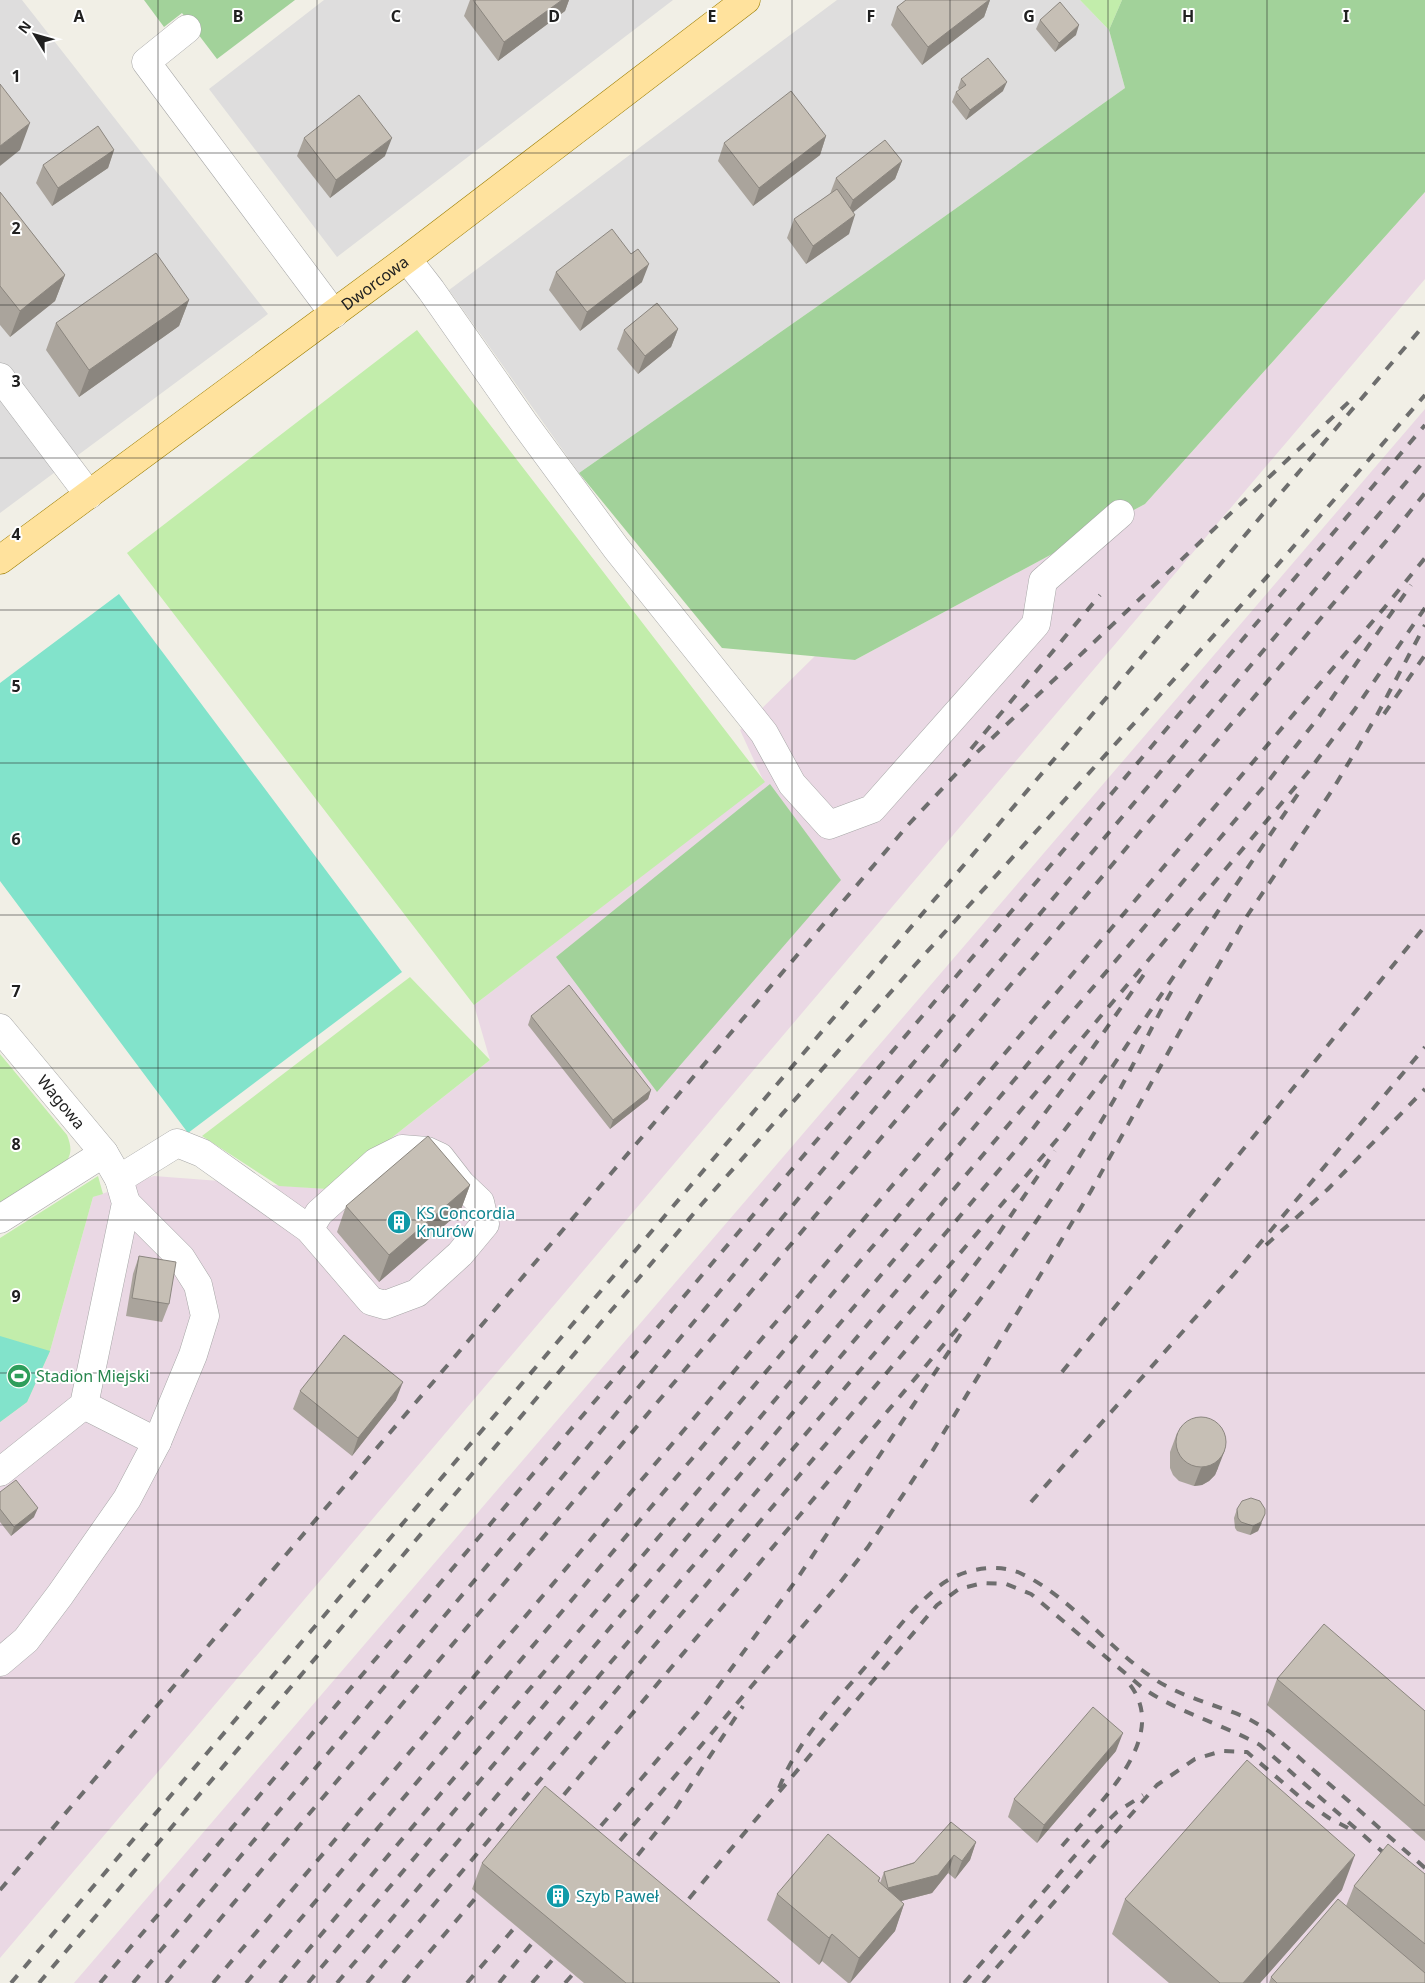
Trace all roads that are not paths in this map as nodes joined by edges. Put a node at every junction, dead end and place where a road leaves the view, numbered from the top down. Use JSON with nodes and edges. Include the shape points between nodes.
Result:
{"nodes":[{"id":1,"x":746,"y":0,"type":"edge"},
{"id":2,"x":187,"y":29,"type":"dead end"},
{"id":3,"x":407,"y":260,"type":"junction"},
{"id":4,"x":334,"y":314,"type":"junction"},
{"id":5,"x":0,"y":377,"type":"edge"},
{"id":6,"x":89,"y":494,"type":"junction"},
{"id":7,"x":1120,"y":514,"type":"dead end"},
{"id":8,"x":0,"y":560,"type":"edge"},
{"id":9,"x":0,"y":1028,"type":"edge"},
{"id":10,"x":104,"y":1153,"type":"junction"},
{"id":11,"x":123,"y":1191,"type":"junction"},
{"id":12,"x":0,"y":1219,"type":"edge"},
{"id":13,"x":309,"y":1229,"type":"junction"},
{"id":14,"x":84,"y":1405,"type":"junction"},
{"id":15,"x":157,"y":1442,"type":"junction"},
{"id":16,"x":0,"y":1472,"type":"edge"},
{"id":17,"x":0,"y":1662,"type":"edge"}],
"edges":[{"from":1,"to":3,"type":"main road","name":"Dworcowa"},
{"from":2,"to":4,"type":"street","via":[[146,62]]},
{"from":3,"to":4,"type":"main road","name":"Dworcowa"},
{"from":3,"to":7,"type":"street","via":[[616,548],[764,734],[792,784],[829,825],[872,809],[1036,624],[1043,580]]},
{"from":4,"to":6,"type":"main road","name":"Dworcowa"},
{"from":5,"to":6,"type":"street"},
{"from":6,"to":8,"type":"main road","name":"Dworcowa"},
{"from":9,"to":10,"type":"street","name":"Wagowa"},
{"from":10,"to":11,"type":"street","name":"Wagowa"},
{"from":10,"to":12,"type":"street"},
{"from":11,"to":13,"type":"street","via":[[177,1143],[202,1153]]},
{"from":11,"to":14,"type":"street"},
{"from":11,"to":15,"type":"street","name":"Wagowa","via":[[181,1258],[198,1285],[205,1316]]},
{"from":13,"to":13,"type":"street","via":[[371,1302],[385,1305],[417,1293],[460,1254],[485,1224],[480,1202],[440,1157],[427,1151],[402,1148],[376,1162],[320,1213]]},
{"from":14,"to":15,"type":"street"},
{"from":14,"to":16,"type":"street"},
{"from":15,"to":17,"type":"street","name":"Wagowa","via":[[127,1498],[60,1595],[26,1640]]}]}
